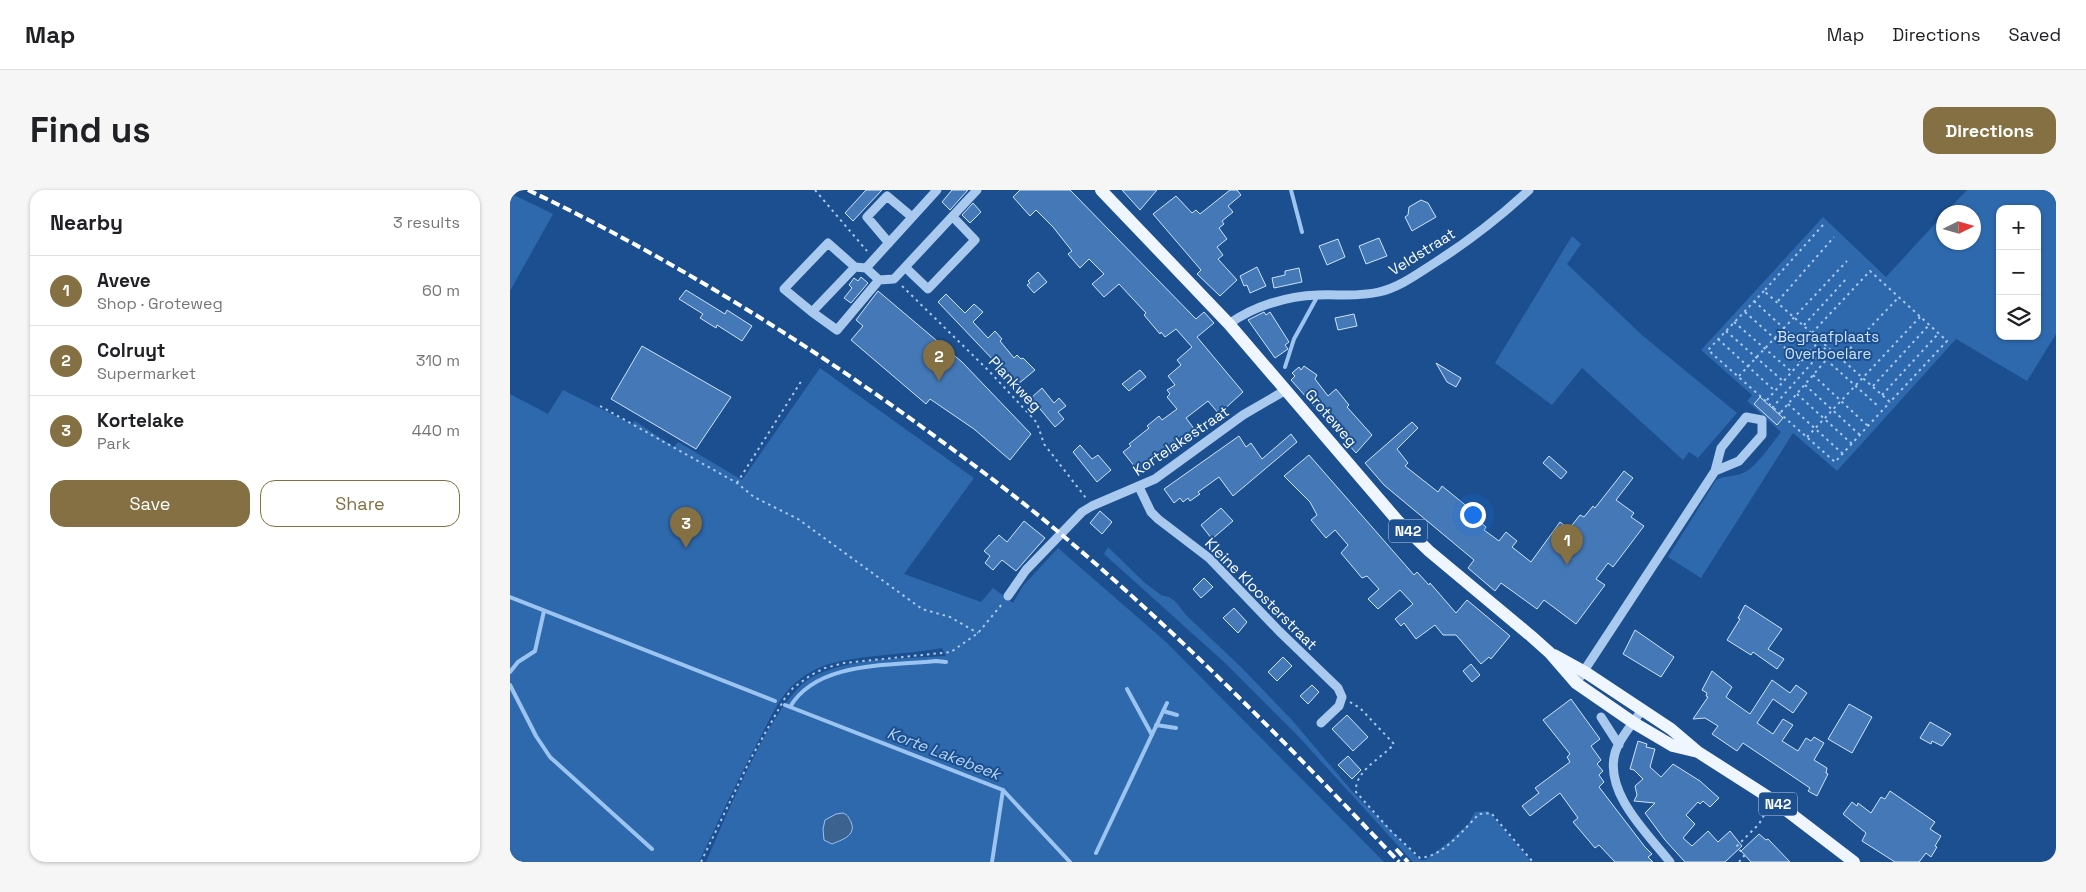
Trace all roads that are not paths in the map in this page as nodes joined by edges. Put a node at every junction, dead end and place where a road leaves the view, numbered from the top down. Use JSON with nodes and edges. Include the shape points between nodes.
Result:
{"nodes":[{"id":1,"x":937,"y":190,"type":"edge"},
{"id":2,"x":977,"y":190,"type":"edge"},
{"id":3,"x":1101,"y":190,"type":"edge"},
{"id":4,"x":1529,"y":190,"type":"edge"},
{"id":5,"x":912,"y":217,"type":"junction"},
{"id":6,"x":954,"y":217,"type":"junction"},
{"id":7,"x":889,"y":243,"type":"junction"},
{"id":8,"x":855,"y":267,"type":"junction"},
{"id":9,"x":866,"y":268,"type":"junction"},
{"id":10,"x":906,"y":268,"type":"junction"},
{"id":11,"x":879,"y":280,"type":"junction"},
{"id":12,"x":812,"y":312,"type":"junction"},
{"id":13,"x":1229,"y":324,"type":"junction"},
{"id":14,"x":1286,"y":390,"type":"junction"},
{"id":15,"x":1716,"y":471,"type":"junction"},
{"id":16,"x":1139,"y":487,"type":"junction"},
{"id":17,"x":1008,"y":596,"type":"road end"},
{"id":18,"x":1550,"y":653,"type":"junction"},
{"id":19,"x":1585,"y":672,"type":"junction"},
{"id":20,"x":1576,"y":683,"type":"junction"},
{"id":21,"x":1641,"y":711,"type":"junction"},
{"id":22,"x":1602,"y":717,"type":"dead end"},
{"id":23,"x":1322,"y":723,"type":"dead end"},
{"id":24,"x":1634,"y":723,"type":"junction"},
{"id":25,"x":1619,"y":745,"type":"junction"},
{"id":26,"x":1698,"y":752,"type":"junction"},
{"id":27,"x":1670,"y":862,"type":"edge"},
{"id":28,"x":1854,"y":862,"type":"edge"}],
"edges":[{"from":1,"to":5,"type":"street"},
{"from":2,"to":6,"type":"street"},
{"from":3,"to":13,"type":"main road","name":"Groteweg","number":"N42"},
{"from":4,"to":13,"type":"street","name":"Veldstraat","via":[[1460,247],[1404,283],[1379,292],[1286,299],[1262,306]]},
{"from":5,"to":7,"type":"street"},
{"from":5,"to":7,"type":"street","via":[[887,196],[867,217]]},
{"from":6,"to":10,"type":"street"},
{"from":6,"to":10,"type":"street","via":[[975,240],[928,288]]},
{"from":7,"to":9,"type":"street"},
{"from":8,"to":9,"type":"street"},
{"from":8,"to":12,"type":"street"},
{"from":8,"to":12,"type":"street","via":[[828,243],[784,289]]},
{"from":9,"to":11,"type":"street"},
{"from":10,"to":11,"type":"street","via":[[894,279]]},
{"from":11,"to":12,"type":"street","via":[[837,330]]},
{"from":13,"to":14,"type":"main road","name":"Groteweg","number":"N42"},
{"from":14,"to":16,"type":"street","name":"Kortelakestraat","via":[[1243,415],[1155,479]]},
{"from":14,"to":18,"type":"main road","name":"Groteweg","number":"N42","via":[[1397,520]]},
{"from":15,"to":15,"type":"street","via":[[1739,461],[1762,435],[1762,420],[1746,417],[1721,448]]},
{"from":15,"to":19,"type":"street"},
{"from":16,"to":17,"type":"street","name":"Kortelakestraat","via":[[1092,506],[1064,528],[1026,570]]},
{"from":16,"to":23,"type":"street","name":"Kleine Kloosterstraat","via":[[1151,512],[1209,558],[1338,688],[1342,696],[1339,706]]},
{"from":18,"to":19,"type":"main road","name":"Groteweg","number":"N42"},
{"from":18,"to":20,"type":"main road","name":"Groteweg","number":"N42"},
{"from":19,"to":20,"type":"street"},
{"from":19,"to":21,"type":"main road","name":"Groteweg","number":"N42"},
{"from":20,"to":24,"type":"main road","name":"Groteweg","number":"N42"},
{"from":21,"to":24,"type":"street"},
{"from":21,"to":26,"type":"main road","name":"Groteweg","number":"N42","via":[[1671,729]]},
{"from":22,"to":25,"type":"street"},
{"from":24,"to":25,"type":"street"},
{"from":24,"to":26,"type":"main road","name":"Groteweg","number":"N42","via":[[1673,746]]},
{"from":25,"to":27,"type":"street","via":[[1614,767],[1622,801]]},
{"from":26,"to":28,"type":"main road","name":"Groteweg","number":"N42","via":[[1773,800]]}]}
